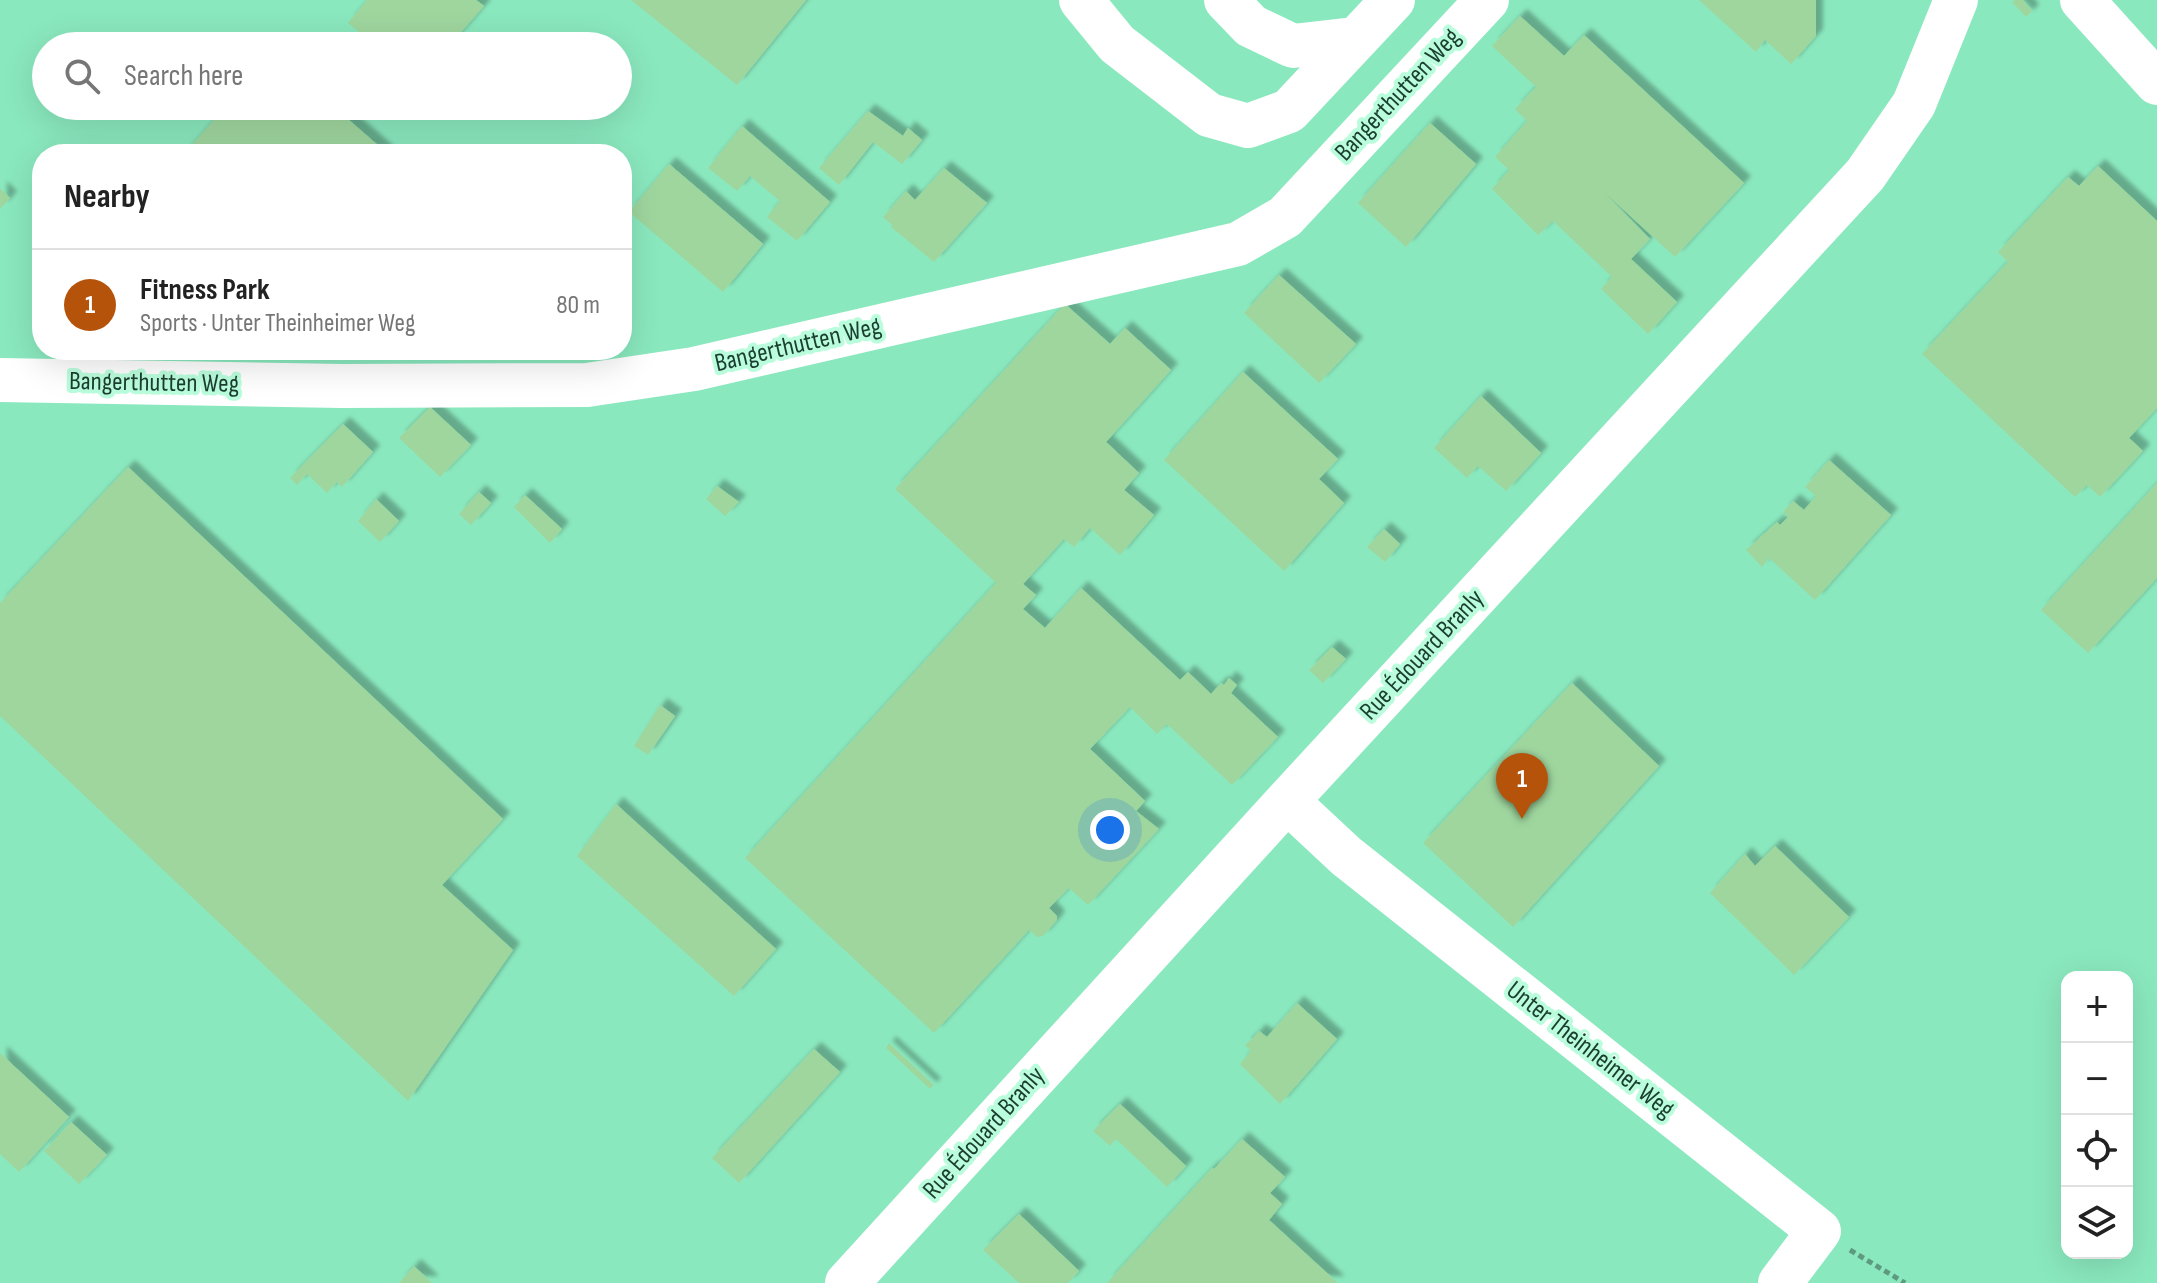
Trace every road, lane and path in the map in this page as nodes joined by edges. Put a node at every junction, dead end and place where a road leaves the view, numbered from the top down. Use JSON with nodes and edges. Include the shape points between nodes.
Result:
{"nodes":[{"id":1,"x":1081,"y":0,"type":"edge"},
{"id":2,"x":1226,"y":0,"type":"edge"},
{"id":3,"x":1393,"y":0,"type":"edge"},
{"id":4,"x":1487,"y":0,"type":"edge"},
{"id":5,"x":1956,"y":0,"type":"edge"},
{"id":6,"x":2082,"y":0,"type":"edge"},
{"id":7,"x":1354,"y":39,"type":"junction"},
{"id":8,"x":2157,"y":83,"type":"edge"},
{"id":9,"x":0,"y":380,"type":"edge"},
{"id":10,"x":1287,"y":801,"type":"junction"},
{"id":11,"x":1819,"y":1231,"type":"junction"},
{"id":12,"x":847,"y":1283,"type":"edge"},
{"id":13,"x":1780,"y":1283,"type":"edge"},
{"id":14,"x":1905,"y":1283,"type":"edge"}],
"edges":[{"from":1,"to":7,"type":"street","via":[[1117,44],[1209,115],[1248,126],[1289,111]]},
{"from":2,"to":7,"type":"street","via":[[1251,26],[1293,46]]},
{"from":3,"to":7,"type":"street"},
{"from":4,"to":9,"type":"street","name":"Bangerthutten Weg","via":[[1285,217],[1238,244],[694,369],[587,385]]},
{"from":5,"to":10,"type":"street","name":"Rue Édouard Branly","via":[[1914,104],[1865,175]]},
{"from":6,"to":8,"type":"street"},
{"from":10,"to":11,"type":"street","name":"Unter Theinheimer Weg","via":[[1346,856]]},
{"from":10,"to":12,"type":"street","name":"Rue Édouard Branly"},
{"from":11,"to":13,"type":"street"},
{"from":11,"to":14,"type":"path"}]}
